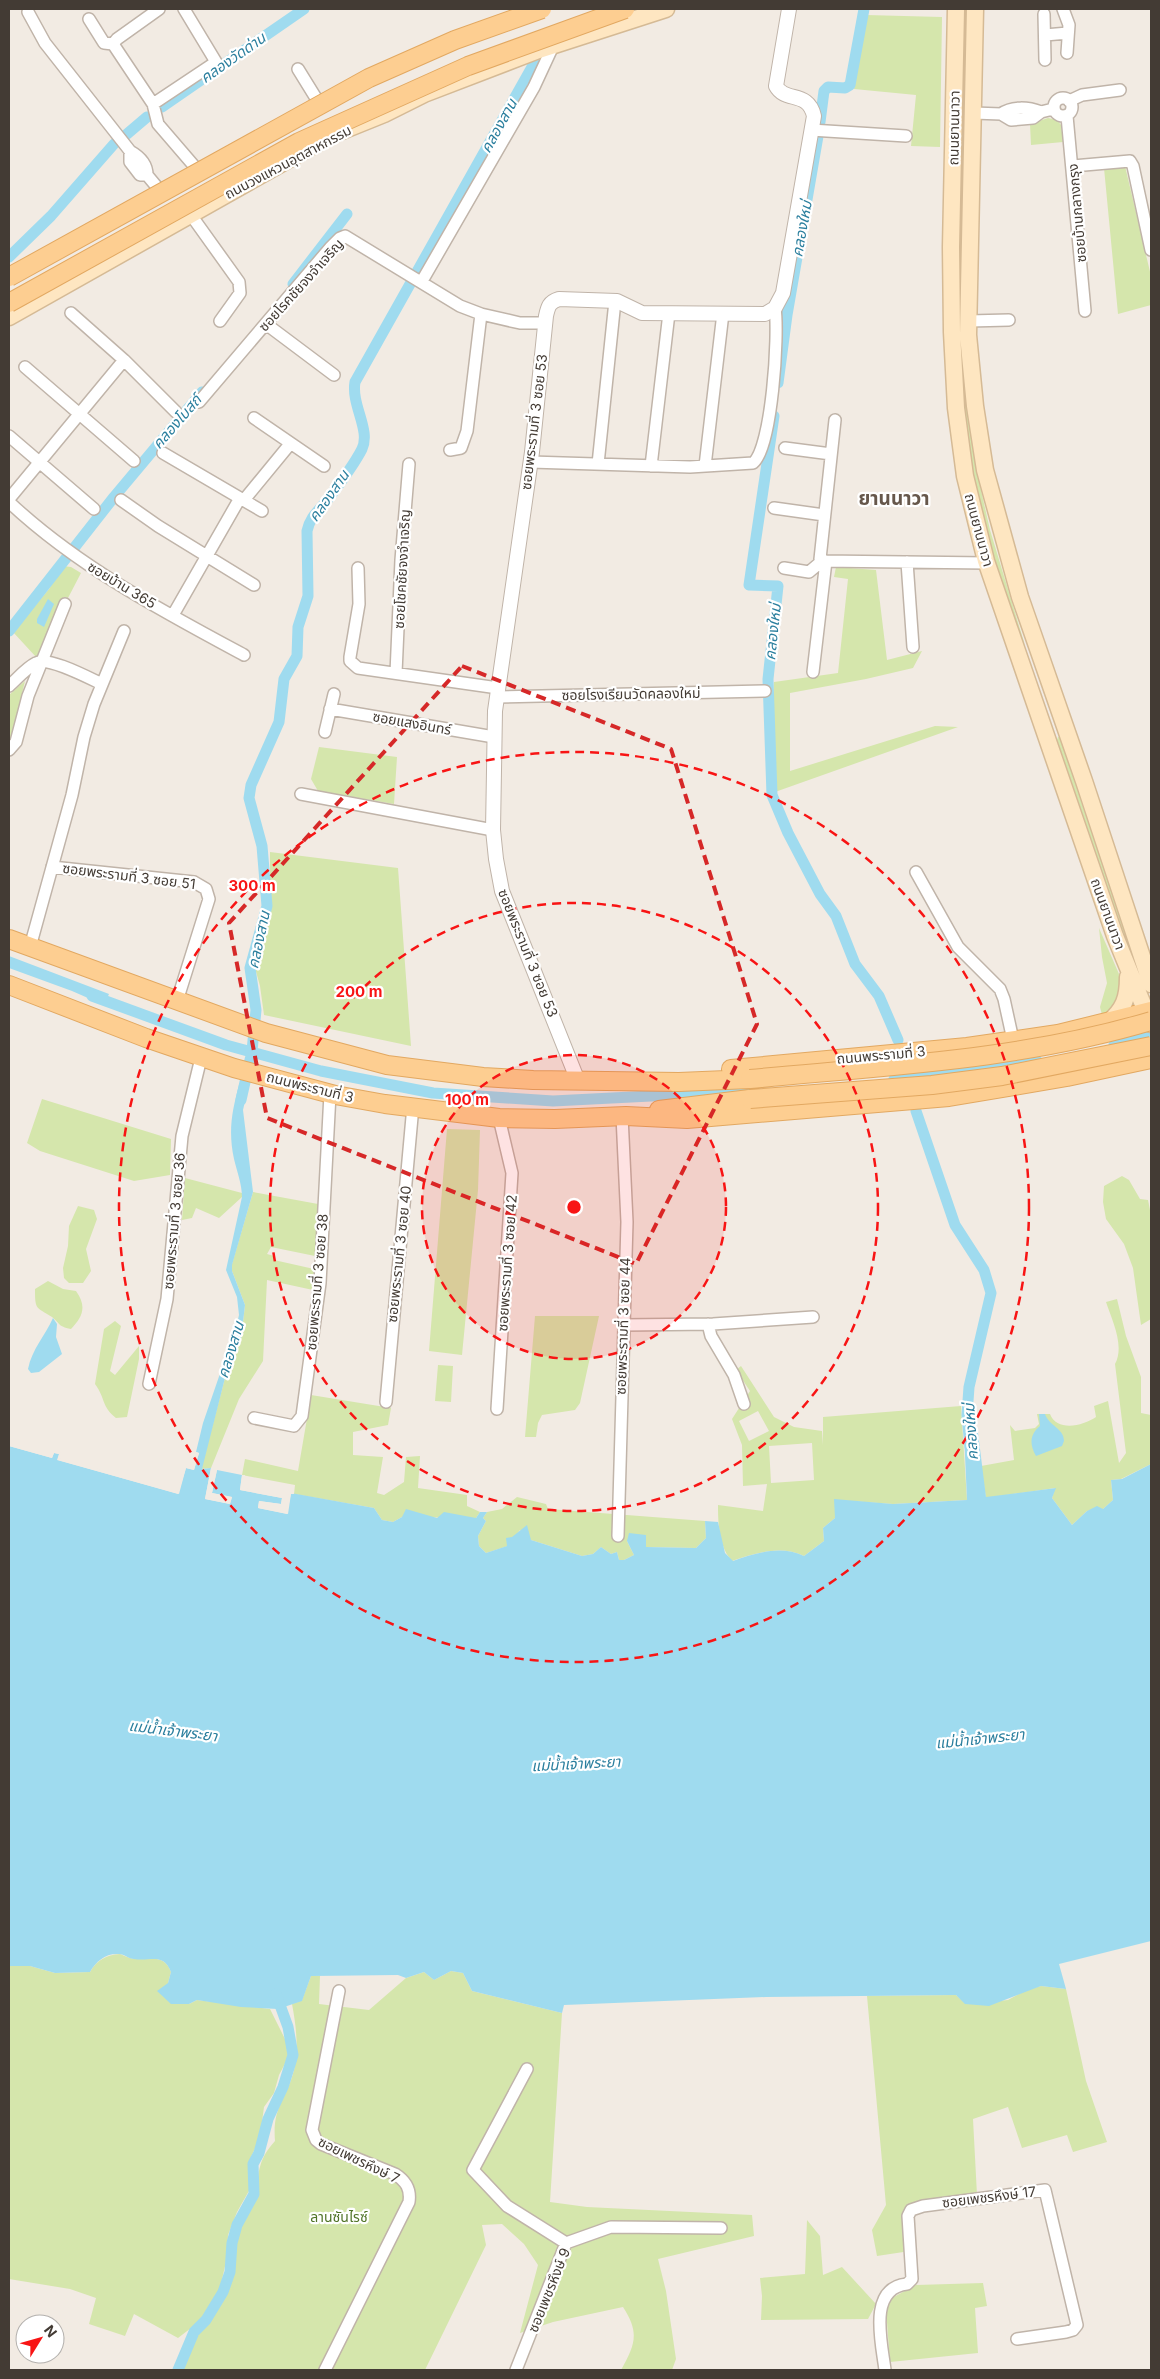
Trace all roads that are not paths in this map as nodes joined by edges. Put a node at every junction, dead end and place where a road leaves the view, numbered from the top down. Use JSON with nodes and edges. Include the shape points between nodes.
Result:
{"nodes":[{"id":1,"x":159,"y":9,"type":"edge"},
{"id":2,"x":184,"y":9,"type":"edge"},
{"id":3,"x":531,"y":9,"type":"edge"},
{"id":4,"x":542,"y":9,"type":"edge"},
{"id":5,"x":625,"y":9,"type":"edge"},
{"id":6,"x":666,"y":9,"type":"edge"},
{"id":7,"x":789,"y":9,"type":"edge"},
{"id":8,"x":956,"y":9,"type":"edge"},
{"id":9,"x":975,"y":9,"type":"edge"},
{"id":10,"x":1063,"y":9,"type":"edge"},
{"id":11,"x":27,"y":10,"type":"edge"},
{"id":12,"x":1044,"y":14,"type":"dead end"},
{"id":13,"x":89,"y":19,"type":"dead end"},
{"id":14,"x":1068,"y":33,"type":"junction"},
{"id":15,"x":1044,"y":36,"type":"junction"},
{"id":16,"x":113,"y":44,"type":"junction"},
{"id":17,"x":553,"y":46,"type":"junction"},
{"id":18,"x":1067,"y":53,"type":"dead end"},
{"id":19,"x":1045,"y":60,"type":"dead end"},
{"id":20,"x":298,"y":69,"type":"dead end"},
{"id":21,"x":1120,"y":90,"type":"dead end"},
{"id":22,"x":1069,"y":101,"type":"junction"},
{"id":23,"x":319,"y":103,"type":"junction"},
{"id":24,"x":153,"y":104,"type":"junction"},
{"id":25,"x":1053,"y":109,"type":"junction"},
{"id":26,"x":974,"y":113,"type":"junction"},
{"id":27,"x":1067,"y":116,"type":"junction"},
{"id":28,"x":811,"y":130,"type":"junction"},
{"id":29,"x":906,"y":136,"type":"dead end"},
{"id":30,"x":1073,"y":166,"type":"junction"},
{"id":31,"x":195,"y":167,"type":"junction"},
{"id":32,"x":158,"y":181,"type":"junction"},
{"id":33,"x":190,"y":215,"type":"junction"},
{"id":34,"x":1151,"y":250,"type":"edge"},
{"id":35,"x":9,"y":267,"type":"edge"},
{"id":36,"x":9,"y":277,"type":"edge"},
{"id":37,"x":415,"y":277,"type":"junction"},
{"id":38,"x":615,"y":301,"type":"junction"},
{"id":39,"x":9,"y":303,"type":"edge"},
{"id":40,"x":775,"y":308,"type":"junction"},
{"id":41,"x":1085,"y":311,"type":"dead end"},
{"id":42,"x":71,"y":313,"type":"dead end"},
{"id":43,"x":669,"y":313,"type":"junction"},
{"id":44,"x":723,"y":313,"type":"junction"},
{"id":45,"x":481,"y":314,"type":"junction"},
{"id":46,"x":9,"y":317,"type":"edge"},
{"id":47,"x":1009,"y":320,"type":"dead end"},
{"id":48,"x":969,"y":321,"type":"junction"},
{"id":49,"x":220,"y":322,"type":"dead end"},
{"id":50,"x":545,"y":323,"type":"junction"},
{"id":51,"x":266,"y":324,"type":"junction"},
{"id":52,"x":124,"y":360,"type":"junction"},
{"id":53,"x":25,"y":367,"type":"dead end"},
{"id":54,"x":334,"y":376,"type":"dead end"},
{"id":55,"x":199,"y":402,"type":"dead end"},
{"id":56,"x":176,"y":412,"type":"dead end"},
{"id":57,"x":80,"y":414,"type":"junction"},
{"id":58,"x":254,"y":418,"type":"dead end"},
{"id":59,"x":835,"y":420,"type":"dead end"},
{"id":60,"x":9,"y":436,"type":"edge"},
{"id":61,"x":290,"y":444,"type":"junction"},
{"id":62,"x":785,"y":448,"type":"dead end"},
{"id":63,"x":450,"y":450,"type":"dead end"},
{"id":64,"x":163,"y":453,"type":"dead end"},
{"id":65,"x":831,"y":454,"type":"junction"},
{"id":66,"x":134,"y":461,"type":"dead end"},
{"id":67,"x":39,"y":462,"type":"junction"},
{"id":68,"x":531,"y":462,"type":"junction"},
{"id":69,"x":408,"y":464,"type":"dead end"},
{"id":70,"x":598,"y":464,"type":"junction"},
{"id":71,"x":324,"y":466,"type":"dead end"},
{"id":72,"x":651,"y":466,"type":"junction"},
{"id":73,"x":705,"y":466,"type":"junction"},
{"id":74,"x":242,"y":499,"type":"junction"},
{"id":75,"x":121,"y":500,"type":"dead end"},
{"id":76,"x":9,"y":501,"type":"edge"},
{"id":77,"x":774,"y":508,"type":"dead end"},
{"id":78,"x":94,"y":509,"type":"dead end"},
{"id":79,"x":262,"y":511,"type":"dead end"},
{"id":80,"x":824,"y":515,"type":"junction"},
{"id":81,"x":206,"y":556,"type":"junction"},
{"id":82,"x":824,"y":561,"type":"junction"},
{"id":83,"x":908,"y":562,"type":"junction"},
{"id":84,"x":987,"y":563,"type":"junction"},
{"id":85,"x":358,"y":568,"type":"dead end"},
{"id":86,"x":784,"y":568,"type":"dead end"},
{"id":87,"x":254,"y":585,"type":"dead end"},
{"id":88,"x":66,"y":604,"type":"dead end"},
{"id":89,"x":173,"y":616,"type":"junction"},
{"id":90,"x":124,"y":631,"type":"dead end"},
{"id":91,"x":913,"y":647,"type":"dead end"},
{"id":92,"x":1040,"y":651,"type":"junction"},
{"id":93,"x":244,"y":655,"type":"dead end"},
{"id":94,"x":42,"y":661,"type":"junction"},
{"id":95,"x":813,"y":672,"type":"dead end"},
{"id":96,"x":396,"y":674,"type":"junction"},
{"id":97,"x":102,"y":684,"type":"junction"},
{"id":98,"x":9,"y":686,"type":"edge"},
{"id":99,"x":765,"y":691,"type":"dead end"},
{"id":100,"x":498,"y":693,"type":"junction"},
{"id":101,"x":334,"y":694,"type":"dead end"},
{"id":102,"x":330,"y":709,"type":"junction"},
{"id":103,"x":1043,"y":725,"type":"junction"},
{"id":104,"x":325,"y":732,"type":"dead end"},
{"id":105,"x":91,"y":736,"type":"dead end"},
{"id":106,"x":494,"y":737,"type":"junction"},
{"id":107,"x":9,"y":750,"type":"edge"},
{"id":108,"x":301,"y":794,"type":"dead end"},
{"id":109,"x":69,"y":804,"type":"junction"},
{"id":110,"x":493,"y":830,"type":"junction"},
{"id":111,"x":52,"y":867,"type":"junction"},
{"id":112,"x":916,"y":872,"type":"dead end"},
{"id":113,"x":9,"y":939,"type":"edge"},
{"id":114,"x":30,"y":947,"type":"junction"},
{"id":115,"x":1147,"y":962,"type":"edge"},
{"id":116,"x":1128,"y":971,"type":"junction"},
{"id":117,"x":1151,"y":984,"type":"edge"},
{"id":118,"x":9,"y":985,"type":"edge"},
{"id":119,"x":177,"y":1002,"type":"junction"},
{"id":120,"x":1150,"y":1017,"type":"edge"},
{"id":121,"x":1108,"y":1023,"type":"junction"},
{"id":122,"x":1058,"y":1034,"type":"junction"},
{"id":123,"x":1013,"y":1040,"type":"junction"},
{"id":124,"x":1151,"y":1046,"type":"edge"},
{"id":125,"x":201,"y":1058,"type":"junction"},
{"id":126,"x":1151,"y":1059,"type":"edge"},
{"id":127,"x":1067,"y":1077,"type":"junction"},
{"id":128,"x":578,"y":1081,"type":"junction"},
{"id":129,"x":608,"y":1081,"type":"junction"},
{"id":130,"x":330,"y":1094,"type":"junction"},
{"id":131,"x":413,"y":1106,"type":"junction"},
{"id":132,"x":624,"y":1116,"type":"junction"},
{"id":133,"x":499,"y":1118,"type":"junction"},
{"id":134,"x":813,"y":1317,"type":"dead end"},
{"id":135,"x":708,"y":1324,"type":"junction"},
{"id":136,"x":624,"y":1325,"type":"junction"},
{"id":137,"x":150,"y":1384,"type":"dead end"},
{"id":138,"x":386,"y":1402,"type":"dead end"},
{"id":139,"x":744,"y":1404,"type":"dead end"},
{"id":140,"x":497,"y":1409,"type":"dead end"},
{"id":141,"x":254,"y":1418,"type":"dead end"},
{"id":142,"x":618,"y":1536,"type":"dead end"},
{"id":143,"x":339,"y":1991,"type":"dead end"},
{"id":144,"x":527,"y":2069,"type":"dead end"},
{"id":145,"x":721,"y":2228,"type":"dead end"},
{"id":146,"x":566,"y":2243,"type":"junction"},
{"id":147,"x":1017,"y":2339,"type":"dead end"},
{"id":148,"x":325,"y":2370,"type":"edge"},
{"id":149,"x":516,"y":2370,"type":"edge"},
{"id":150,"x":885,"y":2370,"type":"edge"}],
"edges":[{"from":1,"to":16,"type":"street"},
{"from":2,"to":24,"type":"street","via":[[216,62]]},
{"from":3,"to":23,"type":"main road","via":[[399,60]]},
{"from":4,"to":36,"type":"main road","bridge":true,"via":[[455,40],[370,78]]},
{"from":5,"to":39,"type":"main road","name":"ถนนวงแหวนอุตสาหกรรม","bridge":true,"via":[[468,66],[299,142]]},
{"from":6,"to":17,"type":"main road","name":"ถนนวงแหวนอุตสาหกรรม"},
{"from":7,"to":28,"type":"street","via":[[776,86],[781,92],[806,102],[812,109]]},
{"from":8,"to":84,"type":"main road","name":"ถนนยานนาวา","via":[[951,275],[953,373],[965,476]]},
{"from":9,"to":26,"type":"main road","name":"ถนนยานนาวา"},
{"from":10,"to":14,"type":"street"},
{"from":11,"to":32,"type":"street","via":[[44,43],[130,150],[130,162],[140,175]]},
{"from":12,"to":15,"type":"street"},
{"from":13,"to":16,"type":"street","via":[[104,43]]},
{"from":14,"to":15,"type":"street"},
{"from":14,"to":18,"type":"street"},
{"from":15,"to":19,"type":"street"},
{"from":16,"to":24,"type":"street"},
{"from":17,"to":33,"type":"main road","name":"ถนนวงแหวนอุตสาหกรรม","via":[[424,94],[332,136]]},
{"from":17,"to":37,"type":"street","via":[[534,87]]},
{"from":20,"to":23,"type":"street"},
{"from":21,"to":22,"type":"street","via":[[1082,95]]},
{"from":22,"to":25,"type":"street","via":[[1058,99]]},
{"from":22,"to":27,"type":"street","name":"ซอยบ้านกลางกรุง","via":[[1072,109]]},
{"from":23,"to":31,"type":"main road"},
{"from":24,"to":31,"type":"street","via":[[158,124]]},
{"from":25,"to":26,"type":"street","via":[[1033,118],[1018,120],[1001,114]]},
{"from":25,"to":27,"type":"street","via":[[1058,116]]},
{"from":26,"to":48,"type":"main road","name":"ถนนยานนาวา"},
{"from":27,"to":30,"type":"street","name":"ซอยบ้านกลางกรุง"},
{"from":28,"to":29,"type":"street"},
{"from":28,"to":40,"type":"street","via":[[783,293]]},
{"from":30,"to":34,"type":"street","via":[[1130,161]]},
{"from":30,"to":41,"type":"street","name":"ซอยบ้านกลางกรุง"},
{"from":31,"to":32,"type":"main road"},
{"from":32,"to":33,"type":"main road","via":[[185,178],[195,190],[199,206]]},
{"from":32,"to":35,"type":"main road"},
{"from":33,"to":46,"type":"main road","name":"ถนนวงแหวนอุตสาหกรรม"},
{"from":33,"to":49,"type":"street","via":[[239,282],[240,293]]},
{"from":37,"to":45,"type":"street","name":"ซอยโรคชัยจงจำเจริญ","via":[[460,306]]},
{"from":37,"to":51,"type":"street","name":"ซอยโรคชัยจงจำเจริญ","via":[[345,236],[335,243]]},
{"from":38,"to":43,"type":"street","name":"ซอยพระรามที่ 3 ซอย 53","via":[[642,313]]},
{"from":38,"to":50,"type":"street","name":"ซอยพระรามที่ 3 ซอย 53","via":[[559,299],[548,306]]},
{"from":38,"to":70,"type":"street"},
{"from":40,"to":44,"type":"street","name":"ซอยพระรามที่ 3 ซอย 53","via":[[765,314]]},
{"from":40,"to":73,"type":"street","via":[[776,353],[760,454],[748,464]]},
{"from":42,"to":52,"type":"street"},
{"from":43,"to":44,"type":"street","name":"ซอยพระรามที่ 3 ซอย 53"},
{"from":43,"to":72,"type":"street"},
{"from":44,"to":73,"type":"street"},
{"from":45,"to":50,"type":"street","name":"ซอยโรคชัยจงจำเจริญ","via":[[520,323]]},
{"from":45,"to":63,"type":"street","via":[[466,430],[461,448]]},
{"from":47,"to":48,"type":"street"},
{"from":48,"to":92,"type":"main road","name":"ถนนยานนาวา","via":[[975,406],[985,470],[1003,540]]},
{"from":50,"to":68,"type":"street","name":"ซอยพระรามที่ 3 ซอย 53"},
{"from":51,"to":54,"type":"street"},
{"from":51,"to":55,"type":"street","name":"ซอยโรคชัยจงจำเจริญ"},
{"from":52,"to":56,"type":"street"},
{"from":52,"to":57,"type":"street"},
{"from":53,"to":57,"type":"street"},
{"from":57,"to":66,"type":"street"},
{"from":57,"to":67,"type":"street"},
{"from":58,"to":61,"type":"street"},
{"from":59,"to":65,"type":"street"},
{"from":60,"to":67,"type":"street"},
{"from":61,"to":71,"type":"street"},
{"from":61,"to":74,"type":"street"},
{"from":62,"to":65,"type":"street"},
{"from":64,"to":74,"type":"street"},
{"from":65,"to":80,"type":"street"},
{"from":67,"to":76,"type":"street"},
{"from":67,"to":78,"type":"street"},
{"from":68,"to":70,"type":"street"},
{"from":68,"to":100,"type":"street","name":"ซอยพระรามที่ 3 ซอย 53"},
{"from":69,"to":96,"type":"street","name":"ซอยโชคชัยจงจำเจริญ"},
{"from":70,"to":72,"type":"street"},
{"from":72,"to":73,"type":"street"},
{"from":74,"to":79,"type":"street"},
{"from":74,"to":81,"type":"street"},
{"from":75,"to":81,"type":"street"},
{"from":76,"to":89,"type":"street","name":"ซอยบ้าน 365","via":[[58,544],[98,572]]},
{"from":77,"to":80,"type":"street"},
{"from":80,"to":82,"type":"street","via":[[819,555]]},
{"from":81,"to":87,"type":"street"},
{"from":81,"to":89,"type":"street"},
{"from":82,"to":83,"type":"street"},
{"from":82,"to":86,"type":"street","via":[[809,572]]},
{"from":82,"to":95,"type":"street"},
{"from":83,"to":84,"type":"street"},
{"from":83,"to":91,"type":"street"},
{"from":84,"to":103,"type":"main road","name":"ถนนยานนาวา"},
{"from":85,"to":96,"type":"street","via":[[359,604],[350,661],[358,668]]},
{"from":88,"to":94,"type":"street"},
{"from":89,"to":93,"type":"street","name":"ซอยบ้าน 365"},
{"from":90,"to":97,"type":"street"},
{"from":92,"to":103,"type":"main road","via":[[1035,658],[1056,727],[1050,732]]},
{"from":92,"to":115,"type":"main road","name":"ถนนยานนาวา"},
{"from":94,"to":97,"type":"street"},
{"from":94,"to":98,"type":"street"},
{"from":94,"to":107,"type":"street","via":[[28,696],[16,742]]},
{"from":96,"to":100,"type":"street"},
{"from":97,"to":109,"type":"street","via":[[84,738]]},
{"from":99,"to":100,"type":"street","name":"ซอยโรงเรียนวัดคลองใหม่"},
{"from":100,"to":106,"type":"street","name":"ซอยพระรามที่ 3 ซอย 53"},
{"from":101,"to":102,"type":"street"},
{"from":102,"to":104,"type":"street"},
{"from":102,"to":106,"type":"street","name":"ซอยแสงอินทร์"},
{"from":103,"to":116,"type":"main road","name":"ถนนยานนาวา"},
{"from":105,"to":109,"type":"street","via":[[78,796]]},
{"from":106,"to":110,"type":"street","name":"ซอยพระรามที่ 3 ซอย 53"},
{"from":108,"to":110,"type":"street"},
{"from":109,"to":111,"type":"street"},
{"from":110,"to":128,"type":"street","name":"ซอยพระรามที่ 3 ซอย 53","via":[[502,891]]},
{"from":111,"to":114,"type":"street"},
{"from":111,"to":119,"type":"street","name":"ซอยพระรามที่ 3 ซอย 51","via":[[194,882],[206,889],[209,900]]},
{"from":112,"to":123,"type":"street","via":[[958,947],[1000,989]]},
{"from":113,"to":114,"type":"main road","name":"ถนนพระรามที่ 3"},
{"from":114,"to":119,"type":"main road","name":"ถนนพระรามที่ 3"},
{"from":115,"to":117,"type":"main road","name":"ถนนยานนาวา"},
{"from":116,"to":120,"type":"main road","name":"ถนนยานนาวา"},
{"from":116,"to":121,"type":"main road","via":[[1126,1003]]},
{"from":118,"to":125,"type":"main road","name":"ถนนพระรามที่ 3"},
{"from":119,"to":128,"type":"main road","name":"ถนนพระรามที่ 3","via":[[266,1033],[387,1065],[483,1077]]},
{"from":120,"to":121,"type":"main road","name":"ถนนพระรามที่ 3"},
{"from":120,"to":129,"type":"main road","name":"ถนนพระรามที่ 3","bridge":true,"via":[[1081,1039],[979,1057],[750,1079]]},
{"from":121,"to":122,"type":"main road","name":"ถนนพระรามที่ 3"},
{"from":122,"to":123,"type":"main road","name":"ถนนพระรามที่ 3"},
{"from":122,"to":127,"type":"main road","via":[[1074,1053],[1074,1065]]},
{"from":123,"to":129,"type":"main road","name":"ถนนพระรามที่ 3"},
{"from":124,"to":132,"type":"main road","name":"ถนนพระรามที่ 3","bridge":true,"via":[[1002,1076],[932,1085],[750,1099]]},
{"from":125,"to":130,"type":"main road","name":"ถนนพระรามที่ 3"},
{"from":125,"to":137,"type":"street","name":"ซอยพระรามที่ 3 ซอย 36","via":[[182,1136],[167,1299]]},
{"from":126,"to":127,"type":"main road","name":"ถนนพระรามที่ 3"},
{"from":127,"to":132,"type":"main road","name":"ถนนพระรามที่ 3","via":[[940,1098],[687,1119]]},
{"from":128,"to":129,"type":"main road","name":"ถนนพระรามที่ 3"},
{"from":130,"to":131,"type":"main road","name":"ถนนพระรามที่ 3"},
{"from":130,"to":141,"type":"street","name":"ซอยพระรามที่ 3 ซอย 38","via":[[320,1283],[302,1416],[294,1426]]},
{"from":131,"to":133,"type":"main road","name":"ถนนพระรามที่ 3"},
{"from":131,"to":138,"type":"street","name":"ซอยพระรามที่ 3 ซอย 40"},
{"from":132,"to":133,"type":"main road","name":"ถนนพระรามที่ 3"},
{"from":132,"to":136,"type":"street","name":"ซอยพระรามที่ 3 ซอย 44","via":[[627,1222]]},
{"from":133,"to":140,"type":"street","name":"ซอยพระรามที่ 3 ซอย 42","via":[[512,1173]]},
{"from":134,"to":135,"type":"street"},
{"from":135,"to":136,"type":"street"},
{"from":135,"to":139,"type":"street","via":[[711,1336],[734,1375]]},
{"from":136,"to":142,"type":"street","name":"ซอยพระรามที่ 3 ซอย 44"},
{"from":143,"to":148,"type":"street","name":"ซอยเพชรหึงษ์ 7","via":[[313,2136],[321,2144],[395,2174],[403,2180],[410,2194],[409,2202]]},
{"from":144,"to":146,"type":"street","via":[[473,2170],[507,2206]]},
{"from":145,"to":146,"type":"street","name":"ซอยเพชรหึงษ์ 9","via":[[611,2227]]},
{"from":146,"to":149,"type":"street","name":"ซอยเพชรหึงษ์ 9"},
{"from":147,"to":150,"type":"street","name":"ซอยเพชรหึงษ์ 17","via":[[1066,2332],[1076,2325],[1045,2190],[911,2210],[908,2216],[912,2279],[884,2298],[879,2315]]}]}
